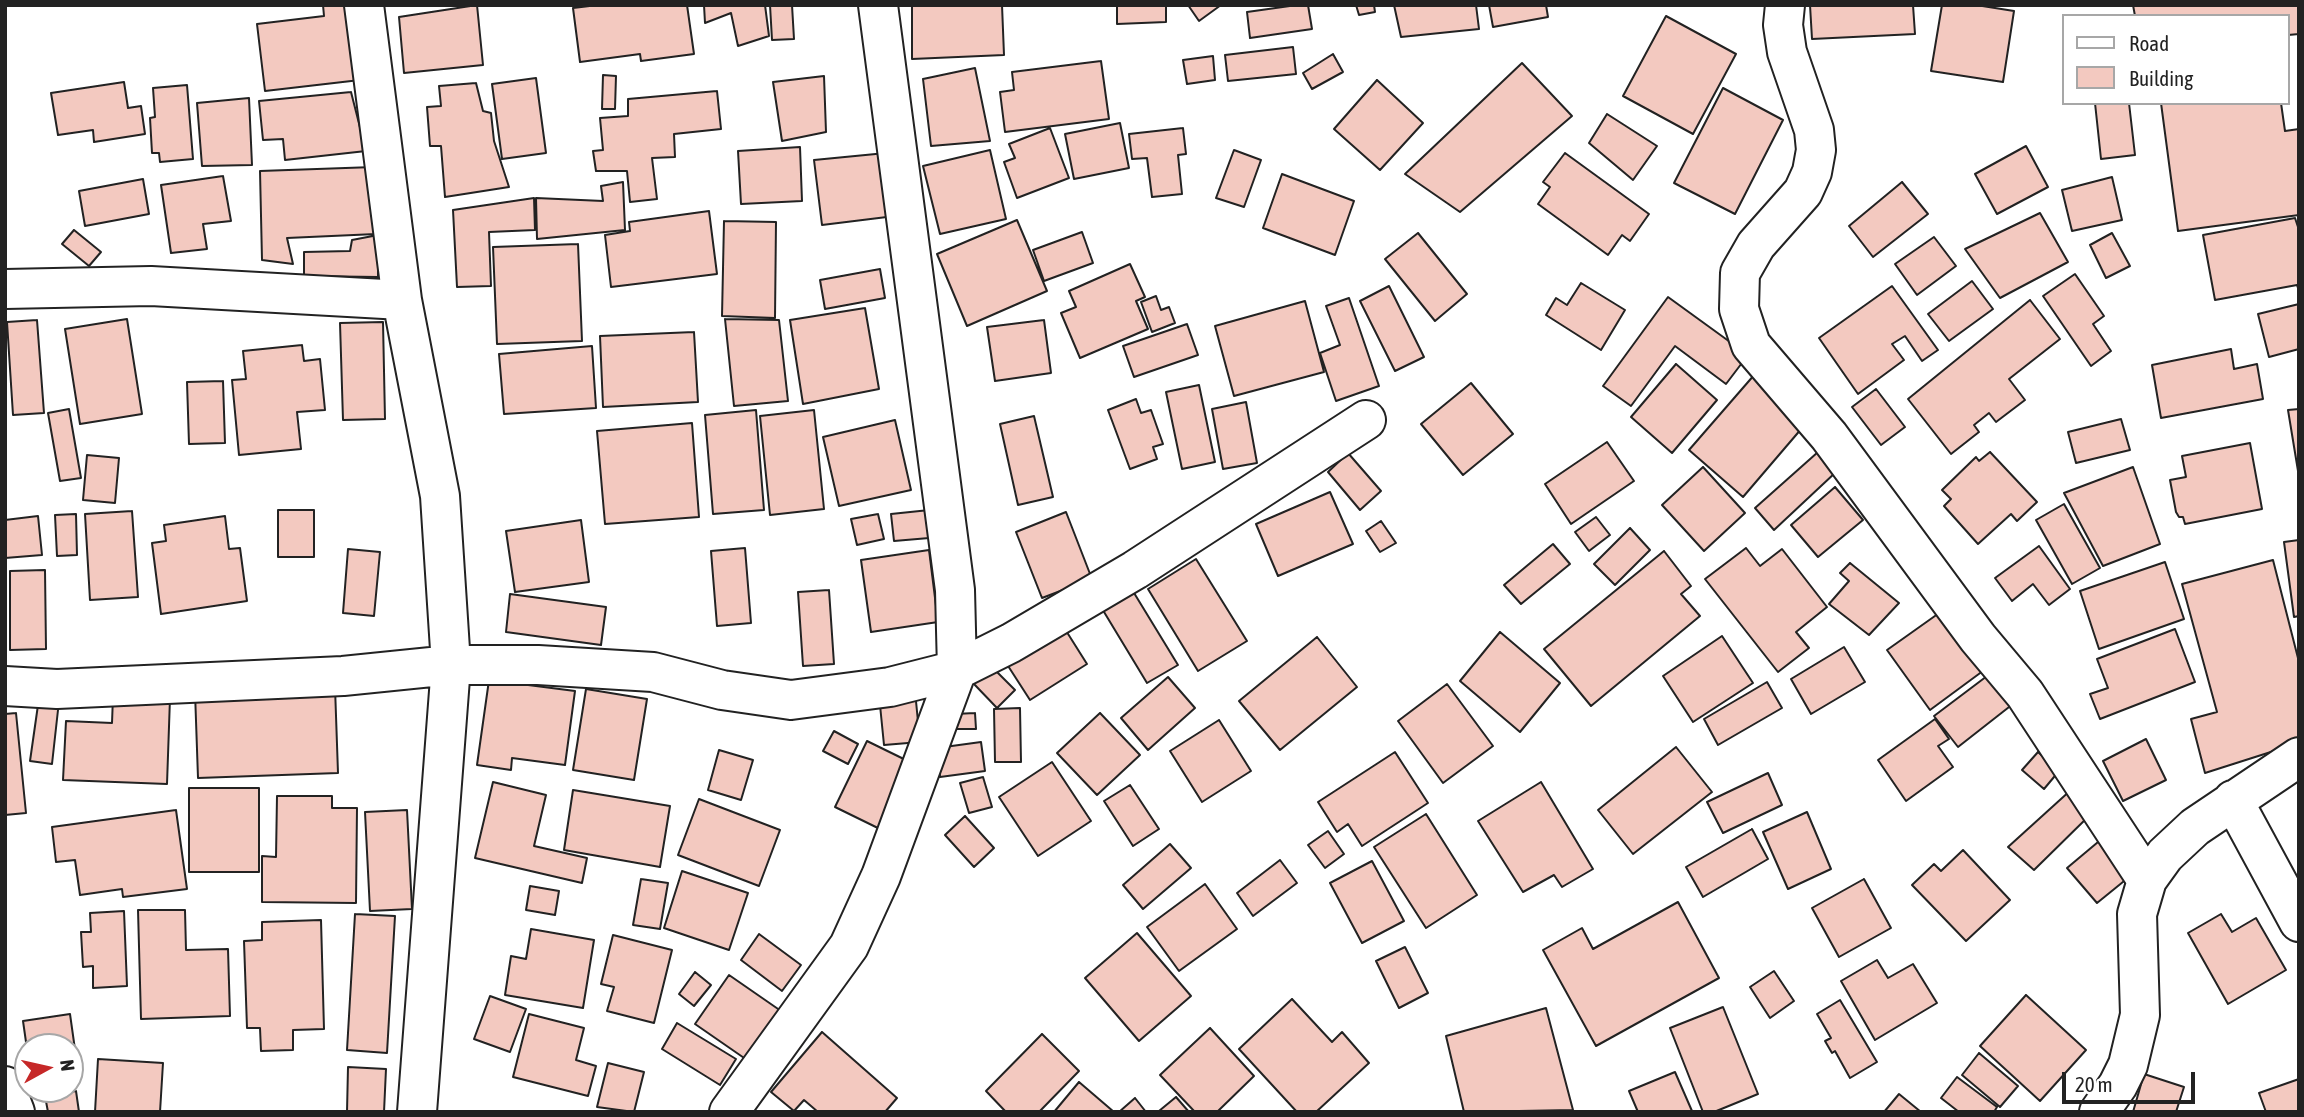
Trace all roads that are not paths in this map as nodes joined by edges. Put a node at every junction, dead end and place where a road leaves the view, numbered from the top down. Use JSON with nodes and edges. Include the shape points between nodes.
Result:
{"nodes":[{"id":1,"x":364,"y":5,"type":"edge"},
{"id":2,"x":878,"y":5,"type":"edge"},
{"id":3,"x":1785,"y":5,"type":"edge"},
{"id":4,"x":5,"y":289,"type":"edge"},
{"id":5,"x":402,"y":300,"type":"junction"},
{"id":6,"x":1366,"y":420,"type":"dead end"},
{"id":7,"x":451,"y":665,"type":"junction"},
{"id":8,"x":957,"y":670,"type":"junction"},
{"id":9,"x":5,"y":686,"type":"edge"},
{"id":10,"x":2299,"y":757,"type":"edge"},
{"id":11,"x":2233,"y":800,"type":"junction"},
{"id":12,"x":2147,"y":880,"type":"junction"},
{"id":13,"x":2299,"y":922,"type":"edge"},
{"id":14,"x":5,"y":1086,"type":"edge"},
{"id":15,"x":15,"y":1112,"type":"edge"},
{"id":16,"x":417,"y":1112,"type":"edge"},
{"id":17,"x":729,"y":1112,"type":"edge"},
{"id":18,"x":2099,"y":1112,"type":"edge"}],
"edges":[{"from":1,"to":5,"type":"street"},
{"from":2,"to":8,"type":"street","via":[[953,576]]},
{"from":3,"to":12,"type":"street","via":[[1787,52],[1814,130],[1816,150],[1803,192],[1756,245],[1740,273],[1739,309],[1751,345],[1829,436],[1978,638],[2025,694]]},
{"from":4,"to":5,"type":"street","via":[[151,286]]},
{"from":5,"to":7,"type":"street","via":[[440,496]]},
{"from":6,"to":8,"type":"street","via":[[1135,570]]},
{"from":7,"to":8,"type":"street","via":[[653,672],[722,690],[791,700],[890,687]]},
{"from":7,"to":9,"type":"street","via":[[343,676],[57,689]]},
{"from":7,"to":16,"type":"street"},
{"from":8,"to":17,"type":"street","via":[[881,876],[849,946]]},
{"from":10,"to":11,"type":"street"},
{"from":11,"to":12,"type":"street","via":[[2185,836]]},
{"from":11,"to":13,"type":"street"},
{"from":12,"to":18,"type":"street","via":[[2137,914],[2140,1015],[2127,1065]]},
{"from":14,"to":15,"type":"street"}]}
